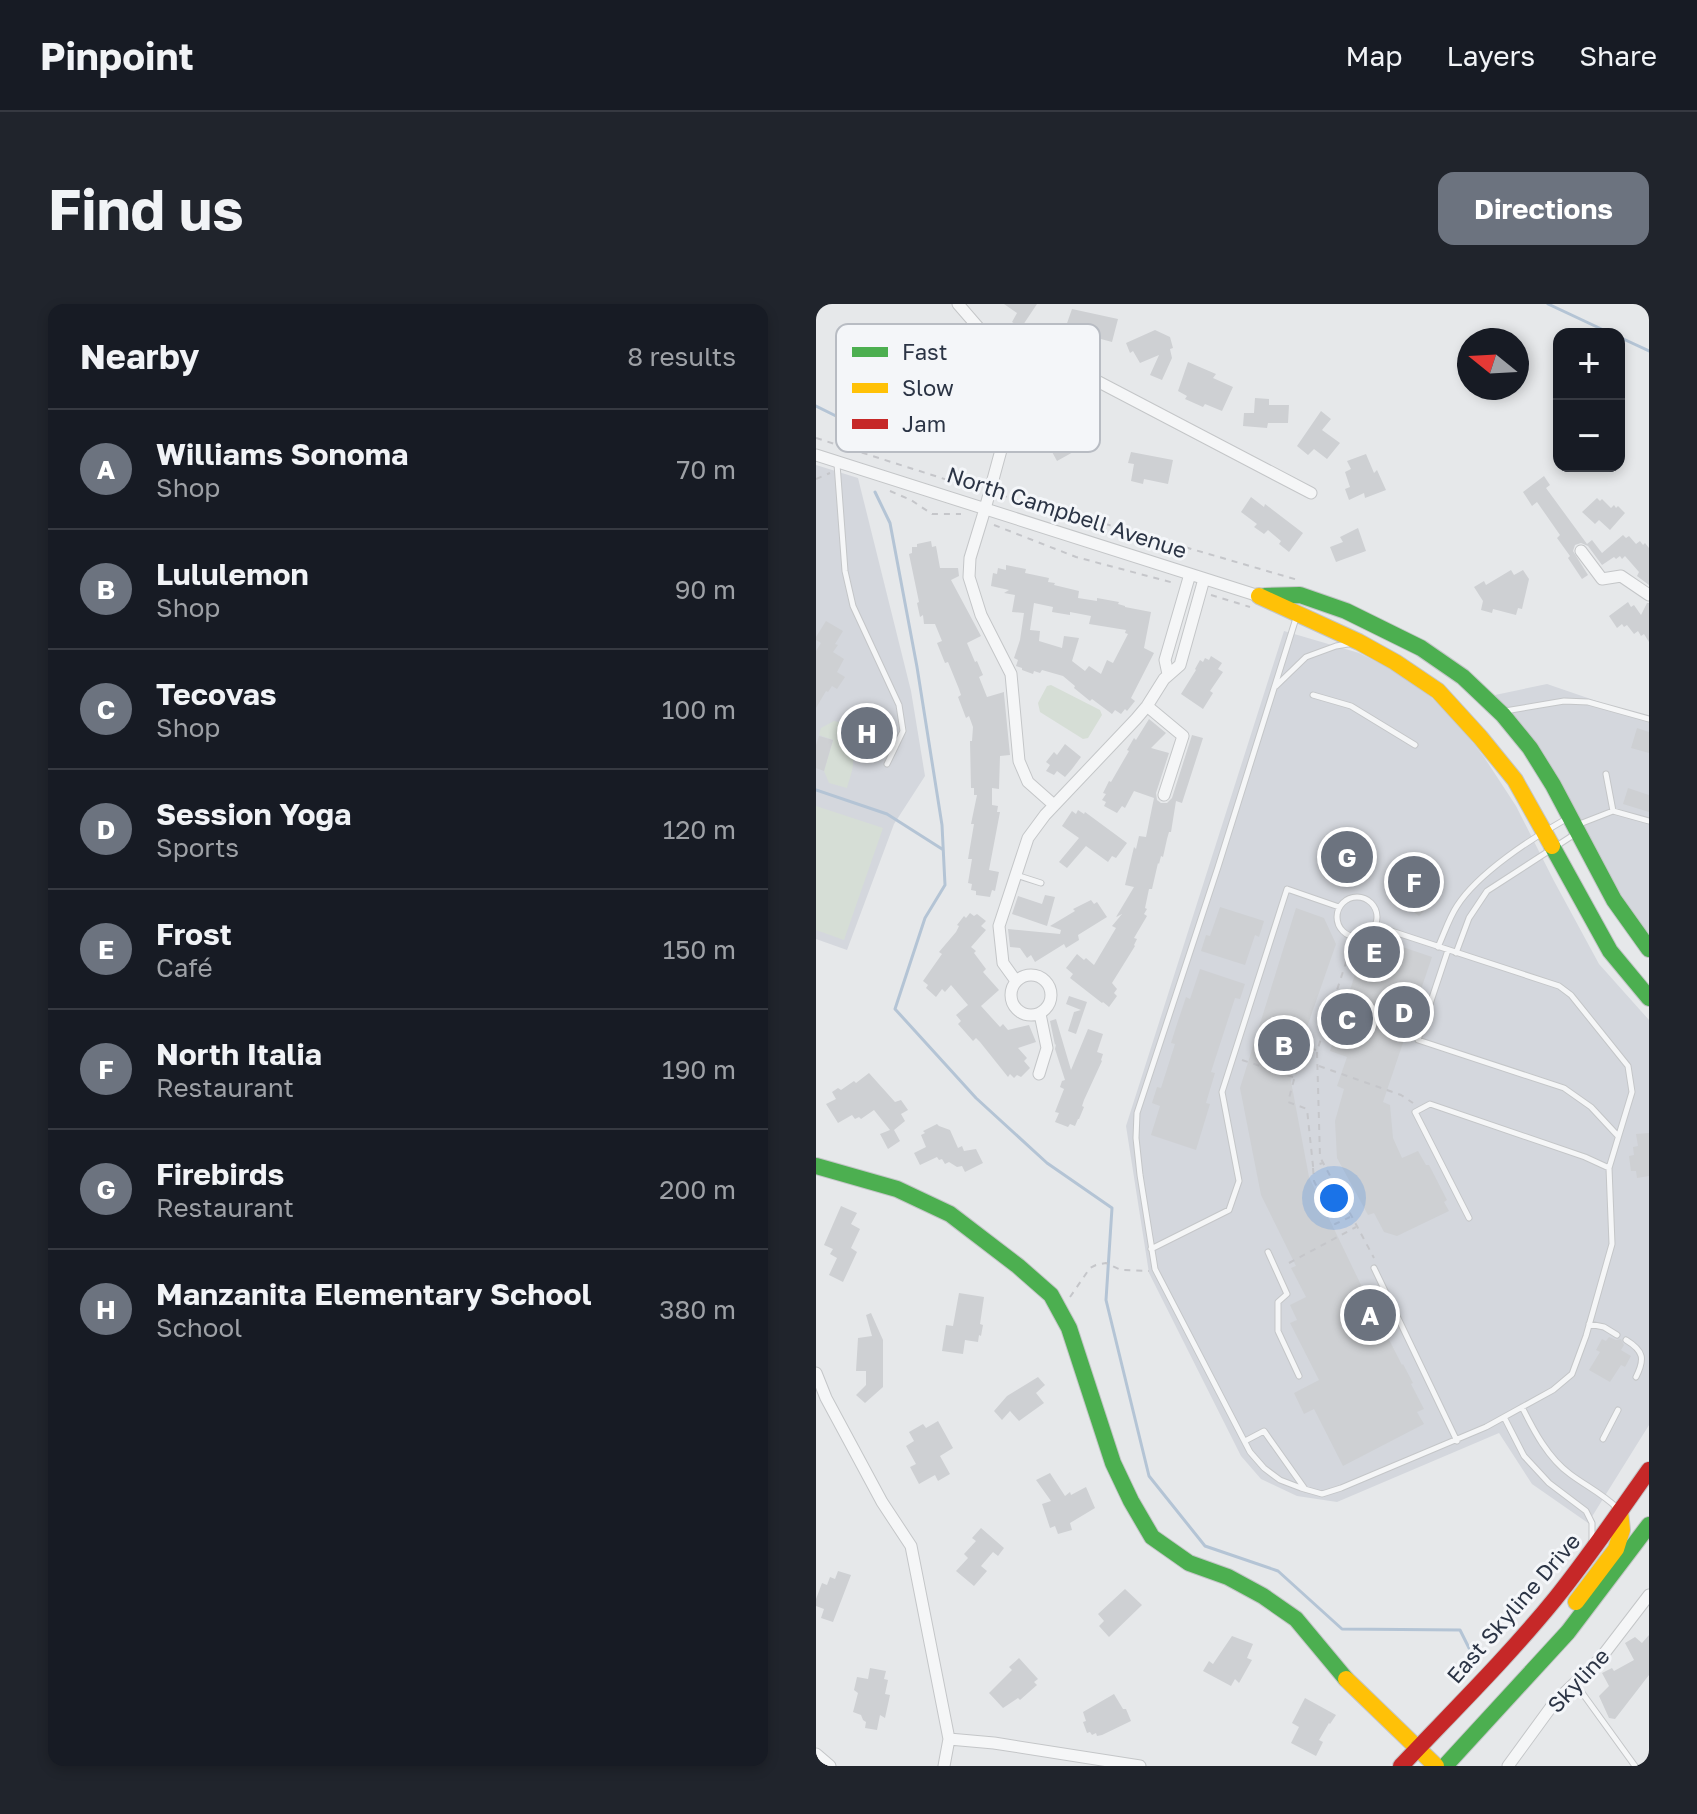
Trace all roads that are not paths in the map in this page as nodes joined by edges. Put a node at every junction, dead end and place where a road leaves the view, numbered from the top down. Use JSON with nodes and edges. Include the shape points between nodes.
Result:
{"nodes":[{"id":1,"x":958,"y":304,"type":"edge"},
{"id":2,"x":975,"y":324,"type":"edge"},
{"id":3,"x":1100,"y":383,"type":"edge"},
{"id":4,"x":1000,"y":452,"type":"edge"},
{"id":5,"x":816,"y":455,"type":"edge"},
{"id":6,"x":837,"y":466,"type":"junction"},
{"id":7,"x":1311,"y":493,"type":"dead end"},
{"id":8,"x":985,"y":509,"type":"junction"},
{"id":9,"x":1581,"y":551,"type":"dead end"},
{"id":10,"x":1190,"y":574,"type":"junction"},
{"id":11,"x":1204,"y":579,"type":"junction"},
{"id":12,"x":1302,"y":590,"type":"junction"},
{"id":13,"x":1649,"y":595,"type":"edge"},
{"id":14,"x":1258,"y":602,"type":"junction"},
{"id":15,"x":1297,"y":615,"type":"junction"},
{"id":16,"x":1359,"y":642,"type":"junction"},
{"id":17,"x":1168,"y":674,"type":"junction"},
{"id":18,"x":1276,"y":687,"type":"junction"},
{"id":19,"x":1313,"y":695,"type":"dead end"},
{"id":20,"x":1147,"y":706,"type":"junction"},
{"id":21,"x":1500,"y":712,"type":"junction"},
{"id":22,"x":1649,"y":719,"type":"edge"},
{"id":23,"x":1415,"y":745,"type":"dead end"},
{"id":24,"x":887,"y":764,"type":"dead end"},
{"id":25,"x":1606,"y":774,"type":"dead end"},
{"id":26,"x":1164,"y":795,"type":"dead end"},
{"id":27,"x":1054,"y":805,"type":"junction"},
{"id":28,"x":1613,"y":811,"type":"junction"},
{"id":29,"x":1649,"y":821,"type":"edge"},
{"id":30,"x":1575,"y":825,"type":"junction"},
{"id":31,"x":1544,"y":832,"type":"junction"},
{"id":32,"x":1553,"y":847,"type":"junction"},
{"id":33,"x":1015,"y":875,"type":"junction"},
{"id":34,"x":1041,"y":883,"type":"dead end"},
{"id":35,"x":1339,"y":907,"type":"junction"},
{"id":36,"x":1376,"y":926,"type":"junction"},
{"id":37,"x":1438,"y":947,"type":"junction"},
{"id":38,"x":1649,"y":949,"type":"edge"},
{"id":39,"x":1448,"y":950,"type":"junction"},
{"id":40,"x":1456,"y":953,"type":"junction"},
{"id":41,"x":1016,"y":981,"type":"junction"},
{"id":42,"x":1649,"y":998,"type":"edge"},
{"id":43,"x":1040,"y":1014,"type":"junction"},
{"id":44,"x":1039,"y":1074,"type":"dead end"},
{"id":45,"x":1619,"y":1137,"type":"junction"},
{"id":46,"x":816,"y":1166,"type":"edge"},
{"id":47,"x":1609,"y":1168,"type":"junction"},
{"id":48,"x":1469,"y":1218,"type":"dead end"},
{"id":49,"x":1151,"y":1249,"type":"junction"},
{"id":50,"x":1268,"y":1252,"type":"dead end"},
{"id":51,"x":1376,"y":1267,"type":"road end"},
{"id":52,"x":1589,"y":1324,"type":"junction"},
{"id":53,"x":1617,"y":1335,"type":"dead end"},
{"id":54,"x":1626,"y":1340,"type":"dead end"},
{"id":55,"x":816,"y":1373,"type":"edge"},
{"id":56,"x":1299,"y":1376,"type":"dead end"},
{"id":57,"x":1636,"y":1377,"type":"dead end"},
{"id":58,"x":1522,"y":1407,"type":"junction"},
{"id":59,"x":1618,"y":1410,"type":"dead end"},
{"id":60,"x":1504,"y":1417,"type":"junction"},
{"id":61,"x":1603,"y":1439,"type":"dead end"},
{"id":62,"x":1245,"y":1441,"type":"junction"},
{"id":63,"x":1457,"y":1441,"type":"junction"},
{"id":64,"x":1649,"y":1470,"type":"edge"},
{"id":65,"x":1306,"y":1490,"type":"junction"},
{"id":66,"x":1620,"y":1511,"type":"junction"},
{"id":67,"x":1649,"y":1525,"type":"edge"},
{"id":68,"x":1592,"y":1551,"type":"junction"},
{"id":69,"x":1649,"y":1595,"type":"edge"},
{"id":70,"x":1575,"y":1683,"type":"junction"},
{"id":71,"x":1496,"y":1711,"type":"junction"},
{"id":72,"x":949,"y":1739,"type":"junction"},
{"id":73,"x":1418,"y":1747,"type":"junction"},
{"id":74,"x":816,"y":1754,"type":"edge"},
{"id":75,"x":1084,"y":1757,"type":"junction"},
{"id":76,"x":830,"y":1766,"type":"edge"},
{"id":77,"x":944,"y":1766,"type":"edge"},
{"id":78,"x":1095,"y":1766,"type":"edge"},
{"id":79,"x":1140,"y":1766,"type":"edge"},
{"id":80,"x":1401,"y":1766,"type":"edge"},
{"id":81,"x":1436,"y":1766,"type":"edge"},
{"id":82,"x":1445,"y":1766,"type":"edge"},
{"id":83,"x":1508,"y":1766,"type":"edge"},
{"id":84,"x":1635,"y":1766,"type":"edge"}],
"edges":[{"from":1,"to":2,"type":"street"},
{"from":3,"to":7,"type":"street"},
{"from":4,"to":8,"type":"street"},
{"from":5,"to":6,"type":"street","name":"North Campbell Avenue"},
{"from":6,"to":8,"type":"street","name":"North Campbell Avenue"},
{"from":6,"to":24,"type":"lane","via":[[853,606],[899,705],[903,731]]},
{"from":8,"to":10,"type":"street","name":"North Campbell Avenue"},
{"from":8,"to":27,"type":"street","via":[[969,577],[981,615],[1011,674],[1019,761],[1028,782]]},
{"from":9,"to":13,"type":"street","via":[[1602,579],[1621,576]]},
{"from":10,"to":11,"type":"street","name":"North Campbell Avenue"},
{"from":10,"to":17,"type":"street","via":[[1165,660]]},
{"from":11,"to":14,"type":"street","name":"North Campbell Avenue"},
{"from":11,"to":17,"type":"street","via":[[1180,665]]},
{"from":12,"to":14,"type":"street","name":"North Campbell Avenue"},
{"from":12,"to":15,"type":"lane"},
{"from":12,"to":21,"type":"street","name":"North Campbell Avenue","via":[[1421,648]]},
{"from":14,"to":15,"type":"street","name":"North Campbell Avenue"},
{"from":15,"to":16,"type":"street","name":"North Campbell Avenue"},
{"from":15,"to":18,"type":"lane"},
{"from":16,"to":18,"type":"lane","via":[[1306,657]]},
{"from":16,"to":31,"type":"street","name":"North Campbell Avenue","via":[[1438,691],[1515,780]]},
{"from":17,"to":20,"type":"street"},
{"from":18,"to":49,"type":"lane","via":[[1137,1113]]},
{"from":19,"to":23,"type":"lane","via":[[1351,706]]},
{"from":20,"to":26,"type":"street","via":[[1183,736]]},
{"from":20,"to":27,"type":"street"},
{"from":21,"to":22,"type":"lane","via":[[1588,702]]},
{"from":21,"to":30,"type":"street","name":"North Campbell Avenue","via":[[1530,748]]},
{"from":25,"to":28,"type":"lane"},
{"from":27,"to":33,"type":"street","via":[[1028,838]]},
{"from":28,"to":29,"type":"lane"},
{"from":28,"to":30,"type":"lane"},
{"from":30,"to":31,"type":"lane"},
{"from":30,"to":32,"type":"lane"},
{"from":30,"to":38,"type":"street","name":"North Campbell Avenue","via":[[1614,900],[1641,929]]},
{"from":31,"to":32,"type":"street","name":"North Campbell Avenue"},
{"from":31,"to":37,"type":"lane","via":[[1481,877],[1457,906]]},
{"from":32,"to":40,"type":"lane","via":[[1487,891],[1469,918]]},
{"from":32,"to":42,"type":"street","name":"North Campbell Avenue","via":[[1610,951]]},
{"from":33,"to":34,"type":"lane"},
{"from":33,"to":41,"type":"street","via":[[999,926],[1003,963]]},
{"from":35,"to":36,"type":"lane","via":[[1350,898],[1370,901],[1377,912]]},
{"from":35,"to":36,"type":"lane","via":[[1338,926],[1347,936],[1367,936]]},
{"from":35,"to":49,"type":"lane","via":[[1287,889],[1222,1092],[1239,1181],[1229,1210]]},
{"from":36,"to":37,"type":"lane"},
{"from":37,"to":39,"type":"lane"},
{"from":39,"to":40,"type":"lane"},
{"from":39,"to":45,"type":"lane","via":[[1418,1040],[1564,1088]]},
{"from":40,"to":45,"type":"lane","via":[[1559,986],[1571,995],[1628,1066],[1632,1092]]},
{"from":41,"to":43,"type":"street","via":[[1011,994],[1015,1007],[1026,1015]]},
{"from":41,"to":43,"type":"street","via":[[1035,975],[1046,981],[1051,1000]]},
{"from":43,"to":44,"type":"street","via":[[1047,1048]]},
{"from":45,"to":47,"type":"lane"},
{"from":46,"to":73,"type":"street","via":[[897,1189],[950,1214],[1051,1295],[1069,1328],[1113,1463],[1152,1537],[1189,1563],[1228,1577],[1296,1619],[1342,1675]]},
{"from":47,"to":48,"type":"lane","via":[[1430,1104],[1415,1112]]},
{"from":47,"to":52,"type":"lane","via":[[1612,1244]]},
{"from":49,"to":62,"type":"lane","via":[[1155,1269]]},
{"from":50,"to":56,"type":"lane","via":[[1287,1294],[1278,1302],[1278,1331]]},
{"from":51,"to":63,"type":"lane"},
{"from":52,"to":53,"type":"lane"},
{"from":52,"to":58,"type":"lane","via":[[1572,1374]]},
{"from":54,"to":57,"type":"lane","via":[[1641,1353]]},
{"from":55,"to":72,"type":"street","via":[[882,1502],[911,1546]]},
{"from":58,"to":60,"type":"lane"},
{"from":58,"to":66,"type":"lane","via":[[1541,1444],[1568,1473]]},
{"from":59,"to":61,"type":"lane"},
{"from":60,"to":63,"type":"lane"},
{"from":60,"to":68,"type":"lane","via":[[1524,1456],[1586,1511],[1592,1523]]},
{"from":62,"to":65,"type":"lane","via":[[1264,1468]]},
{"from":62,"to":65,"type":"lane","via":[[1264,1431]]},
{"from":63,"to":65,"type":"lane","via":[[1341,1488],[1322,1494]]},
{"from":64,"to":66,"type":"street","name":"East Skyline Drive"},
{"from":66,"to":68,"type":"street","name":"East Skyline Drive"},
{"from":66,"to":71,"type":"street","via":[[1616,1549]]},
{"from":67,"to":71,"type":"street","via":[[1568,1632]]},
{"from":68,"to":73,"type":"street","name":"East Skyline Drive","via":[[1522,1638]]},
{"from":69,"to":70,"type":"street","name":"Skyline"},
{"from":70,"to":83,"type":"street","name":"Skyline"},
{"from":70,"to":84,"type":"lane"},
{"from":71,"to":82,"type":"street"},
{"from":72,"to":75,"type":"street"},
{"from":72,"to":77,"type":"street"},
{"from":73,"to":80,"type":"street","name":"East Skyline Drive"},
{"from":73,"to":81,"type":"street"},
{"from":74,"to":76,"type":"street"},
{"from":75,"to":78,"type":"street"},
{"from":75,"to":79,"type":"street"}]}
